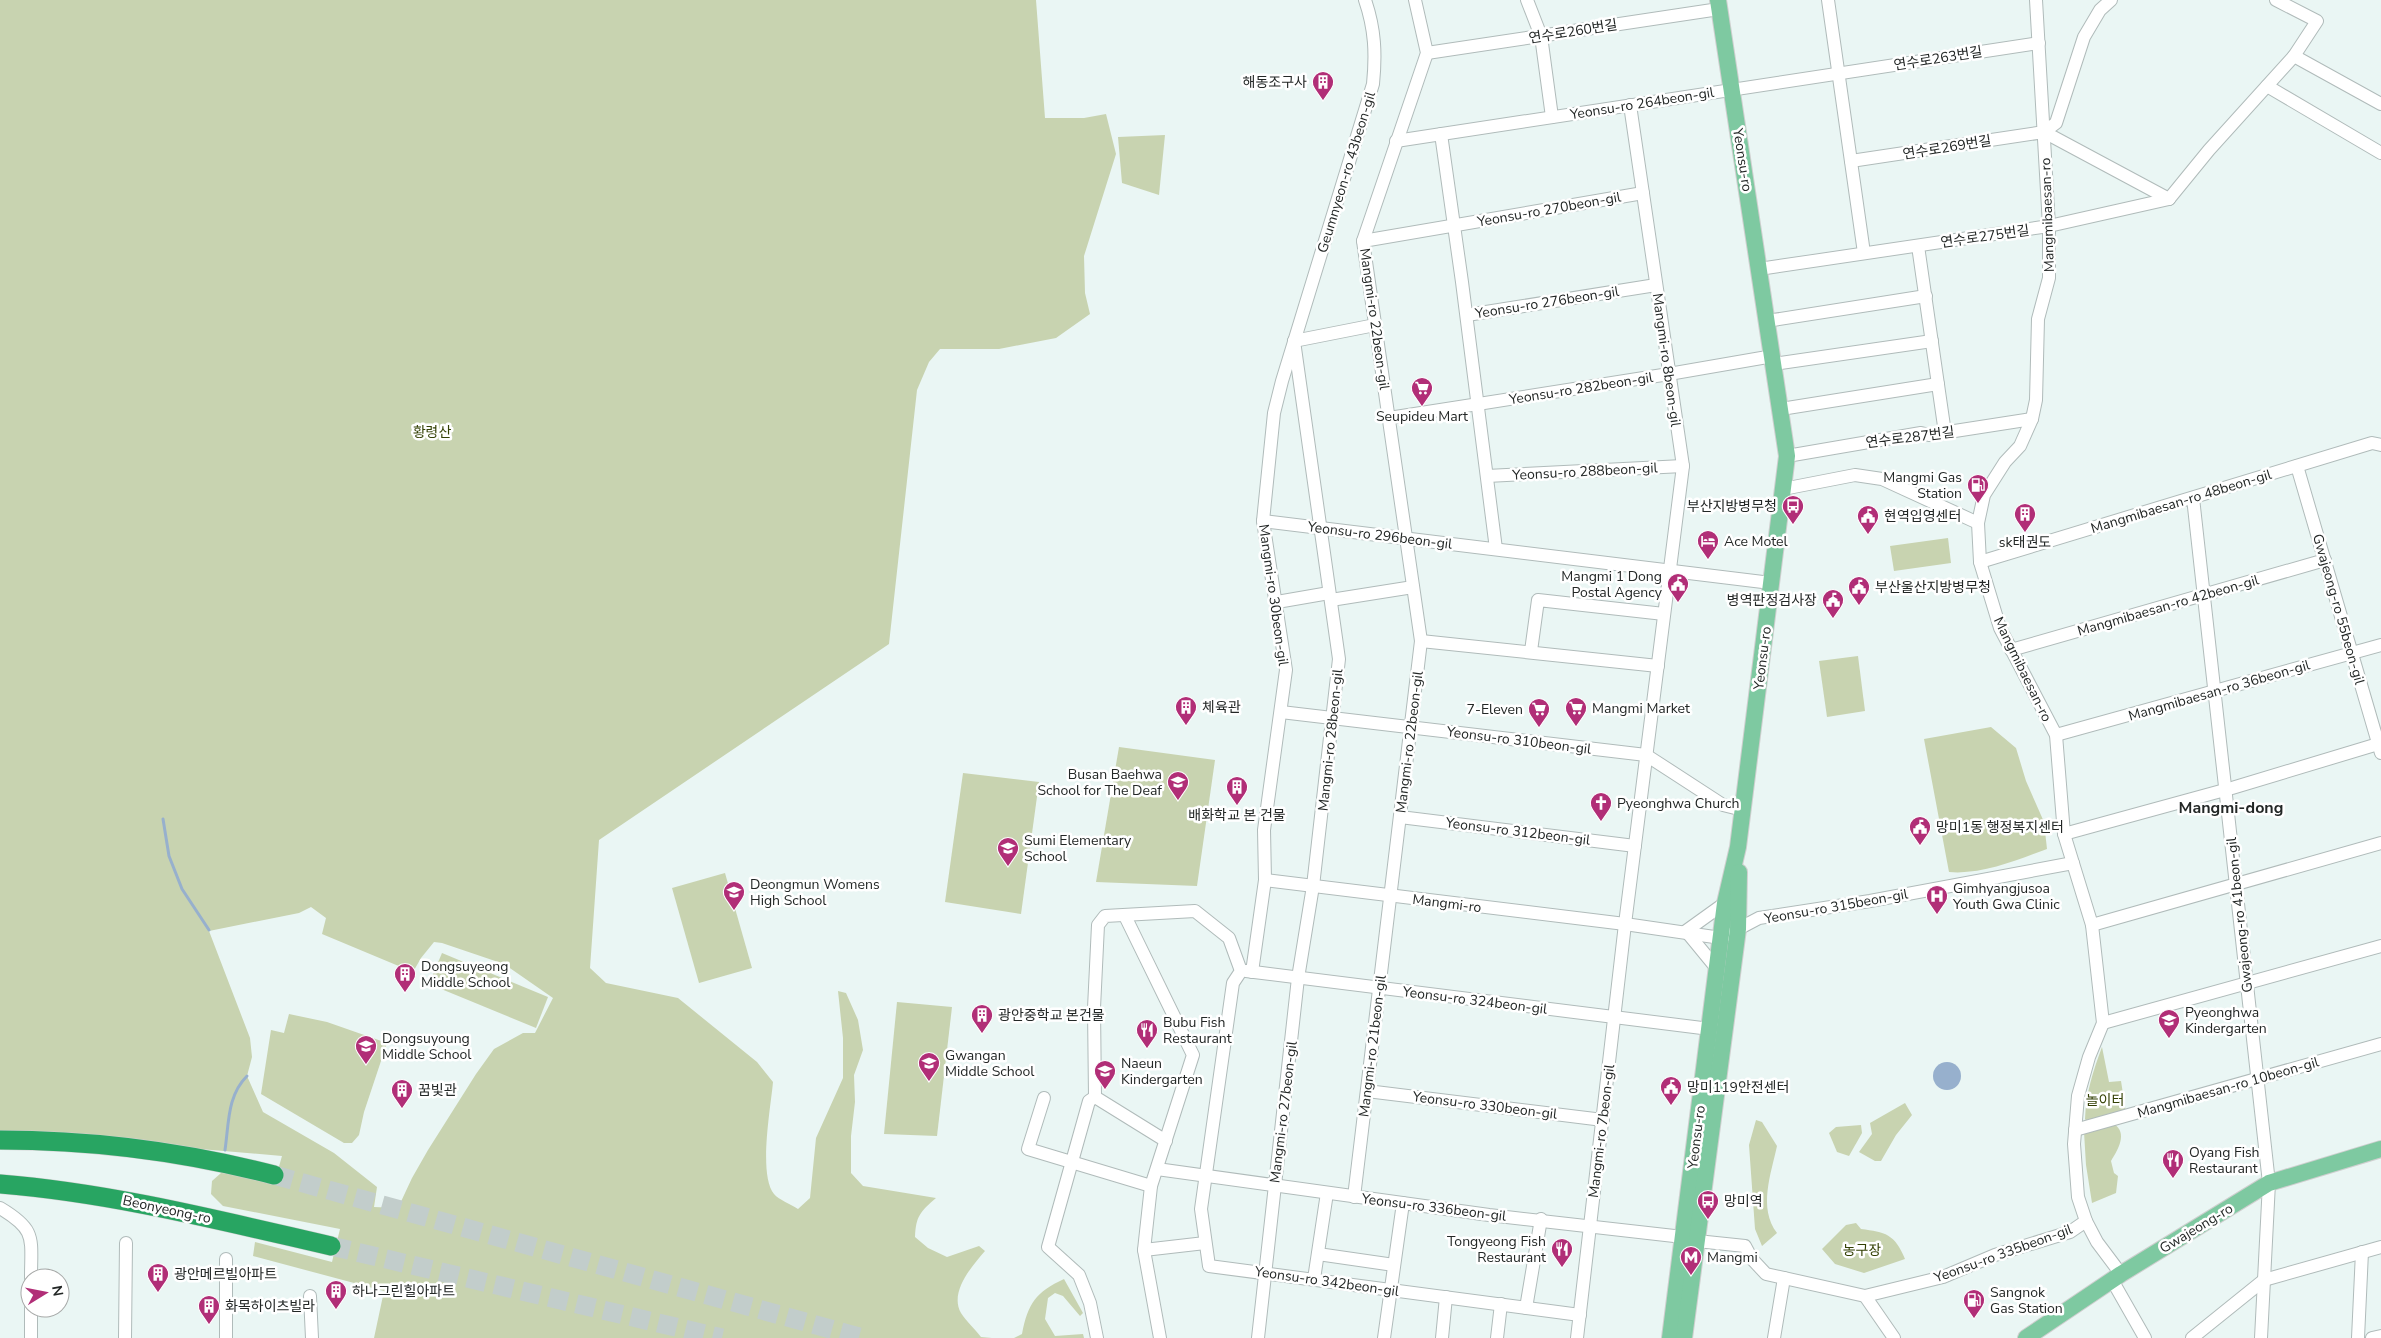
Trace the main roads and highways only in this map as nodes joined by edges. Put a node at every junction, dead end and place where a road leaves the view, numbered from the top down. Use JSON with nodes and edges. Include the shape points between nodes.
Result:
{"nodes":[{"id":1,"x":1719,"y":4,"type":"edge"},
{"id":2,"x":1738,"y":847,"type":"junction"},
{"id":3,"x":0,"y":1140,"type":"edge"},
{"id":4,"x":2381,"y":1149,"type":"edge"},
{"id":5,"x":274,"y":1175,"type":"tunnel mouth"},
{"id":6,"x":0,"y":1184,"type":"edge"},
{"id":7,"x":1690,"y":1239,"type":"junction"},
{"id":8,"x":332,"y":1246,"type":"tunnel mouth"},
{"id":9,"x":1670,"y":1338,"type":"edge"},
{"id":10,"x":1684,"y":1338,"type":"edge"},
{"id":11,"x":2026,"y":1338,"type":"edge"}],
"edges":[{"from":1,"to":2,"type":"main road","name":"Yeonsu-ro","via":[[1787,456]]},
{"from":2,"to":7,"type":"main road","name":"Yeonsu-ro","via":[[1725,903]]},
{"from":2,"to":7,"type":"main road","name":"Yeonsu-ro","via":[[1738,929]]},
{"from":3,"to":5,"type":"highway","via":[[129,1148],[214,1161]]},
{"from":4,"to":11,"type":"main road","name":"Gwajeong-ro","via":[[2269,1183]]},
{"from":6,"to":8,"type":"highway","name":"Beonyeong-ro","via":[[123,1200]]},
{"from":7,"to":9,"type":"main road","name":"Yeonsu-ro"},
{"from":7,"to":10,"type":"main road","name":"Yeonsu-ro"}]}
